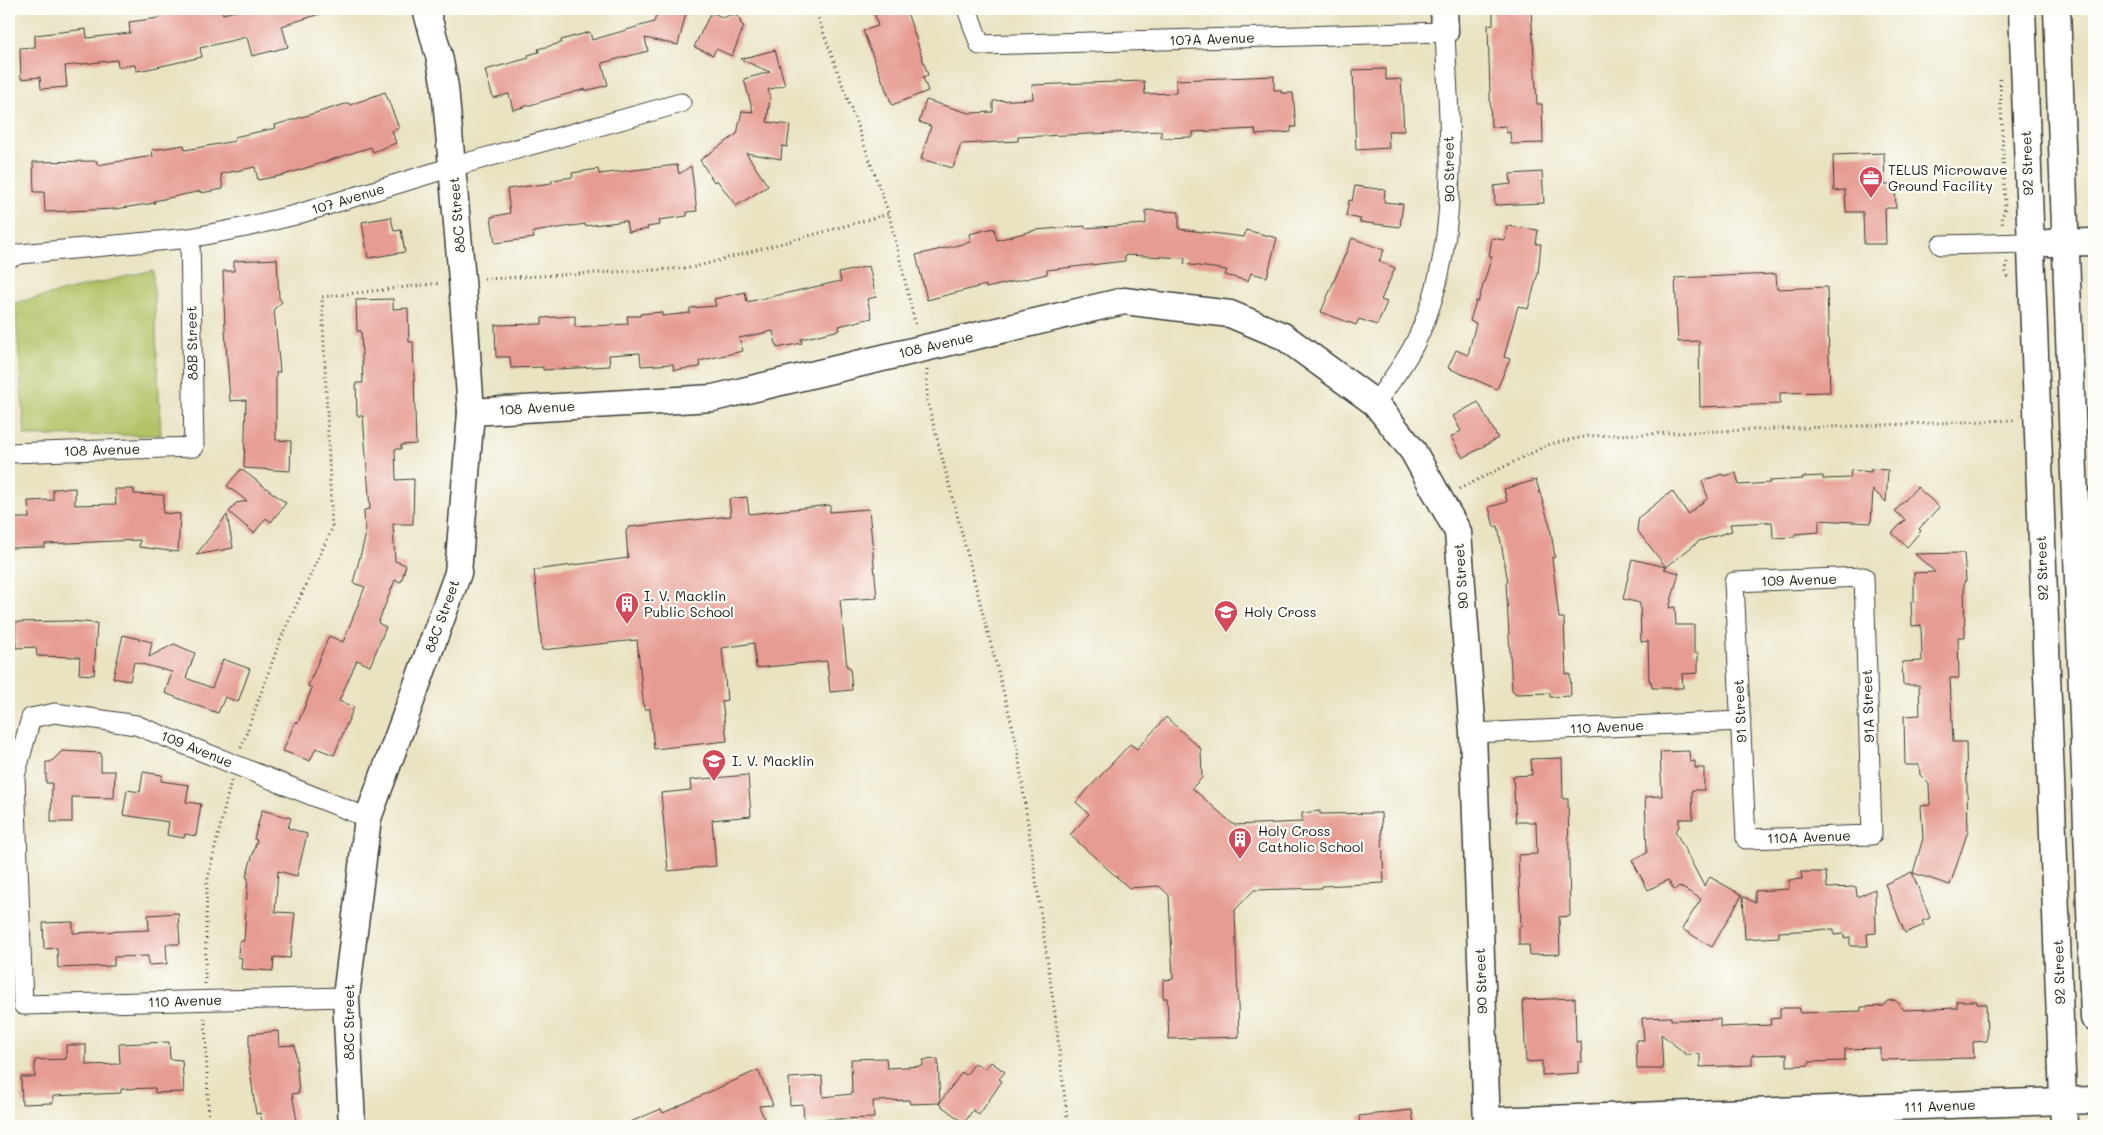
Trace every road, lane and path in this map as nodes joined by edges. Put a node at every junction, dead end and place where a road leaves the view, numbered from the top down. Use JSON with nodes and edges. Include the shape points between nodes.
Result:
{"nodes":[{"id":1,"x":426,"y":9,"type":"edge"},
{"id":2,"x":816,"y":9,"type":"edge"},
{"id":3,"x":967,"y":9,"type":"edge"},
{"id":4,"x":2022,"y":9,"type":"edge"},
{"id":5,"x":2057,"y":9,"type":"edge"},
{"id":6,"x":1444,"y":20,"type":"edge"},
{"id":7,"x":2000,"y":78,"type":"dead end"},
{"id":8,"x":681,"y":103,"type":"dead end"},
{"id":9,"x":452,"y":167,"type":"junction"},
{"id":10,"x":888,"y":214,"type":"junction"},
{"id":11,"x":2003,"y":220,"type":"dead end"},
{"id":12,"x":190,"y":238,"type":"junction"},
{"id":13,"x":2094,"y":242,"type":"edge"},
{"id":14,"x":2029,"y":243,"type":"junction"},
{"id":15,"x":2066,"y":243,"type":"junction"},
{"id":16,"x":1941,"y":245,"type":"dead end"},
{"id":17,"x":9,"y":258,"type":"edge"},
{"id":18,"x":462,"y":280,"type":"junction"},
{"id":19,"x":922,"y":348,"type":"junction"},
{"id":20,"x":1375,"y":403,"type":"junction"},
{"id":21,"x":471,"y":412,"type":"junction"},
{"id":22,"x":2014,"y":420,"type":"dead end"},
{"id":23,"x":194,"y":447,"type":"joint"},
{"id":24,"x":9,"y":454,"type":"edge"},
{"id":25,"x":1438,"y":500,"type":"junction"},
{"id":26,"x":1864,"y":578,"type":"joint"},
{"id":27,"x":1734,"y":582,"type":"joint"},
{"id":28,"x":1741,"y":721,"type":"junction"},
{"id":29,"x":1473,"y":733,"type":"junction"},
{"id":30,"x":235,"y":765,"type":"junction"},
{"id":31,"x":368,"y":818,"type":"junction"},
{"id":32,"x":1872,"y":835,"type":"joint"},
{"id":33,"x":1746,"y":839,"type":"joint"},
{"id":34,"x":346,"y":997,"type":"junction"},
{"id":35,"x":204,"y":1000,"type":"junction"},
{"id":36,"x":23,"y":1005,"type":"joint"},
{"id":37,"x":2094,"y":1018,"type":"edge"},
{"id":38,"x":2094,"y":1100,"type":"edge"},
{"id":39,"x":2064,"y":1114,"type":"edge"},
{"id":40,"x":1486,"y":1124,"type":"edge"},
{"id":41,"x":209,"y":1126,"type":"edge"},
{"id":42,"x":352,"y":1126,"type":"edge"},
{"id":43,"x":1068,"y":1126,"type":"edge"}],
"edges":[{"from":1,"to":9,"type":"street","name":"88C Street","via":[[445,87]]},
{"from":2,"to":10,"type":"path"},
{"from":3,"to":6,"type":"street","name":"107A Avenue","via":[[980,45]]},
{"from":4,"to":14,"type":"street","name":"92 Street"},
{"from":5,"to":15,"type":"street"},
{"from":6,"to":20,"type":"street","name":"90 Street","via":[[1450,191],[1444,256],[1434,294],[1415,343]]},
{"from":7,"to":11,"type":"path"},
{"from":8,"to":9,"type":"street","name":"107 Avenue"},
{"from":9,"to":12,"type":"street","name":"107 Avenue","via":[[295,215]]},
{"from":9,"to":18,"type":"street","name":"88C Street"},
{"from":10,"to":18,"type":"path","via":[[691,268]]},
{"from":10,"to":19,"type":"path"},
{"from":12,"to":17,"type":"street","name":"107 Avenue","via":[[20,254]]},
{"from":12,"to":23,"type":"street","name":"88B Street"},
{"from":13,"to":15,"type":"street"},
{"from":14,"to":15,"type":"street"},
{"from":14,"to":16,"type":"street"},
{"from":14,"to":39,"type":"street","name":"92 Street"},
{"from":15,"to":37,"type":"street"},
{"from":18,"to":21,"type":"street","name":"88C Street"},
{"from":18,"to":30,"type":"path","via":[[322,297],[332,529],[281,638]]},
{"from":19,"to":20,"type":"street","name":"108 Avenue","via":[[1124,301],[1230,314],[1283,336]]},
{"from":19,"to":21,"type":"street","name":"108 Avenue","via":[[713,398]]},
{"from":19,"to":43,"type":"path","via":[[928,370],[927,400],[1016,740]]},
{"from":20,"to":25,"type":"street","name":"90 Street","via":[[1413,451]]},
{"from":21,"to":31,"type":"street","name":"88C Street","via":[[458,573]]},
{"from":22,"to":25,"type":"path","via":[[1589,436],[1568,439],[1531,452]]},
{"from":23,"to":24,"type":"street","name":"108 Avenue"},
{"from":25,"to":29,"type":"street","name":"90 Street","via":[[1458,532]]},
{"from":26,"to":27,"type":"street","name":"109 Avenue"},
{"from":26,"to":32,"type":"street","name":"91A Street"},
{"from":27,"to":28,"type":"street","name":"91 Street"},
{"from":28,"to":29,"type":"street","name":"110 Avenue"},
{"from":28,"to":33,"type":"street","name":"91 Street"},
{"from":29,"to":40,"type":"street","name":"90 Street"},
{"from":30,"to":31,"type":"street","name":"109 Avenue"},
{"from":30,"to":35,"type":"path","via":[[207,882]]},
{"from":30,"to":36,"type":"street","name":"109 Avenue","via":[[136,725],[55,713],[31,718],[15,776]]},
{"from":31,"to":34,"type":"street","name":"88C Street"},
{"from":32,"to":33,"type":"street","name":"110A Avenue"},
{"from":34,"to":35,"type":"street","name":"110 Avenue"},
{"from":34,"to":42,"type":"street","name":"88C Street"},
{"from":35,"to":36,"type":"street","name":"110 Avenue"},
{"from":35,"to":41,"type":"path"},
{"from":38,"to":39,"type":"street","name":"111 Avenue"},
{"from":39,"to":40,"type":"street","name":"111 Avenue"}]}
